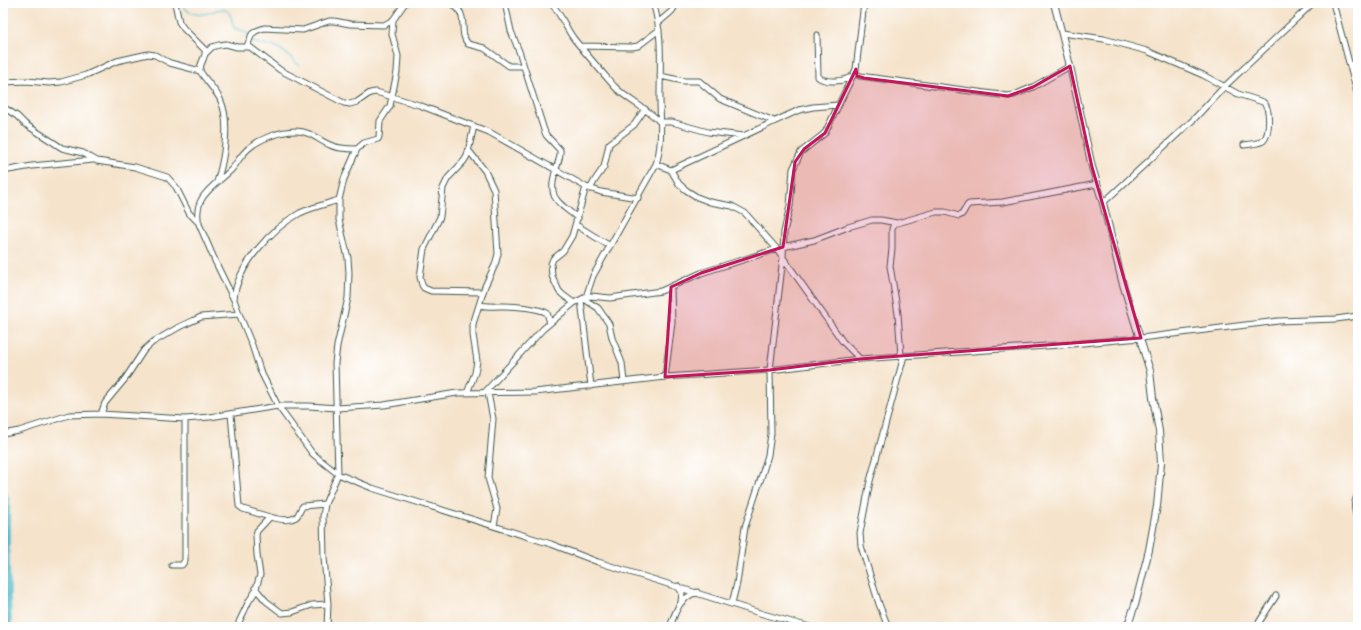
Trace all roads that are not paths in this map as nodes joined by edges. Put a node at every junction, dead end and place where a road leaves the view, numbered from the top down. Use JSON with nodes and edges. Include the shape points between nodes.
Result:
{"nodes":[{"id":1,"x":175,"y":3,"type":"edge"},
{"id":2,"x":405,"y":3,"type":"edge"},
{"id":3,"x":451,"y":3,"type":"edge"},
{"id":4,"x":505,"y":3,"type":"edge"},
{"id":5,"x":550,"y":3,"type":"edge"},
{"id":6,"x":653,"y":3,"type":"edge"},
{"id":7,"x":677,"y":3,"type":"edge"},
{"id":8,"x":864,"y":3,"type":"edge"},
{"id":9,"x":1054,"y":3,"type":"edge"},
{"id":10,"x":1313,"y":3,"type":"edge"},
{"id":11,"x":1333,"y":3,"type":"edge"},
{"id":12,"x":393,"y":20,"type":"junction"},
{"id":13,"x":658,"y":23,"type":"junction"},
{"id":14,"x":659,"y":30,"type":"junction"},
{"id":15,"x":1062,"y":33,"type":"junction"},
{"id":16,"x":817,"y":35,"type":"dead end"},
{"id":17,"x":247,"y":46,"type":"junction"},
{"id":18,"x":580,"y":46,"type":"junction"},
{"id":19,"x":206,"y":53,"type":"junction"},
{"id":20,"x":523,"y":66,"type":"junction"},
{"id":21,"x":1070,"y":66,"type":"junction"},
{"id":22,"x":856,"y":69,"type":"junction"},
{"id":23,"x":200,"y":71,"type":"junction"},
{"id":24,"x":660,"y":76,"type":"junction"},
{"id":25,"x":852,"y":76,"type":"junction"},
{"id":26,"x":3,"y":82,"type":"edge"},
{"id":27,"x":1224,"y":87,"type":"junction"},
{"id":28,"x":391,"y":96,"type":"junction"},
{"id":29,"x":1358,"y":96,"type":"edge"},
{"id":30,"x":838,"y":105,"type":"junction"},
{"id":31,"x":3,"y":108,"type":"edge"},
{"id":32,"x":645,"y":110,"type":"junction"},
{"id":33,"x":774,"y":121,"type":"junction"},
{"id":34,"x":660,"y":122,"type":"junction"},
{"id":35,"x":474,"y":126,"type":"junction"},
{"id":36,"x":744,"y":136,"type":"junction"},
{"id":37,"x":1244,"y":145,"type":"dead end"},
{"id":38,"x":357,"y":149,"type":"junction"},
{"id":39,"x":469,"y":151,"type":"junction"},
{"id":40,"x":93,"y":160,"type":"junction"},
{"id":41,"x":656,"y":164,"type":"junction"},
{"id":42,"x":556,"y":169,"type":"junction"},
{"id":43,"x":671,"y":170,"type":"junction"},
{"id":44,"x":3,"y":171,"type":"edge"},
{"id":45,"x":217,"y":182,"type":"junction"},
{"id":46,"x":1097,"y":184,"type":"junction"},
{"id":47,"x":588,"y":188,"type":"junction"},
{"id":48,"x":638,"y":198,"type":"junction"},
{"id":49,"x":339,"y":200,"type":"junction"},
{"id":50,"x":1103,"y":203,"type":"junction"},
{"id":51,"x":578,"y":218,"type":"junction"},
{"id":52,"x":896,"y":223,"type":"junction"},
{"id":53,"x":199,"y":224,"type":"junction"},
{"id":54,"x":576,"y":225,"type":"junction"},
{"id":55,"x":610,"y":246,"type":"junction"},
{"id":56,"x":783,"y":247,"type":"junction"},
{"id":57,"x":777,"y":249,"type":"junction"},
{"id":58,"x":783,"y":257,"type":"junction"},
{"id":59,"x":672,"y":287,"type":"junction"},
{"id":60,"x":483,"y":292,"type":"junction"},
{"id":61,"x":584,"y":299,"type":"junction"},
{"id":62,"x":234,"y":300,"type":"junction"},
{"id":63,"x":574,"y":303,"type":"junction"},
{"id":64,"x":479,"y":305,"type":"junction"},
{"id":65,"x":239,"y":314,"type":"junction"},
{"id":66,"x":1358,"y":316,"type":"edge"},
{"id":67,"x":550,"y":323,"type":"junction"},
{"id":68,"x":1140,"y":338,"type":"junction"},
{"id":69,"x":903,"y":356,"type":"junction"},
{"id":70,"x":860,"y":358,"type":"junction"},
{"id":71,"x":770,"y":370,"type":"junction"},
{"id":72,"x":665,"y":377,"type":"junction"},
{"id":73,"x":624,"y":382,"type":"junction"},
{"id":74,"x":591,"y":386,"type":"junction"},
{"id":75,"x":467,"y":393,"type":"junction"},
{"id":76,"x":486,"y":393,"type":"junction"},
{"id":77,"x":278,"y":406,"type":"junction"},
{"id":78,"x":337,"y":408,"type":"junction"},
{"id":79,"x":101,"y":414,"type":"junction"},
{"id":80,"x":230,"y":414,"type":"junction"},
{"id":81,"x":185,"y":419,"type":"junction"},
{"id":82,"x":3,"y":434,"type":"edge"},
{"id":83,"x":338,"y":474,"type":"junction"},
{"id":84,"x":1358,"y":495,"type":"edge"},
{"id":85,"x":325,"y":504,"type":"junction"},
{"id":86,"x":270,"y":517,"type":"junction"},
{"id":87,"x":1358,"y":521,"type":"edge"},
{"id":88,"x":494,"y":526,"type":"junction"},
{"id":89,"x":172,"y":565,"type":"dead end"},
{"id":90,"x":678,"y":586,"type":"junction"},
{"id":91,"x":255,"y":588,"type":"junction"},
{"id":92,"x":697,"y":592,"type":"junction"},
{"id":93,"x":1276,"y":596,"type":"dead end"},
{"id":94,"x":681,"y":603,"type":"junction"},
{"id":95,"x":732,"y":603,"type":"junction"},
{"id":96,"x":328,"y":604,"type":"junction"},
{"id":97,"x":239,"y":627,"type":"edge"},
{"id":98,"x":327,"y":627,"type":"edge"},
{"id":99,"x":670,"y":627,"type":"edge"},
{"id":100,"x":810,"y":627,"type":"edge"},
{"id":101,"x":888,"y":627,"type":"edge"},
{"id":102,"x":1127,"y":627,"type":"edge"},
{"id":103,"x":1256,"y":627,"type":"edge"}],
"edges":[{"from":1,"to":19,"type":"street","via":[[178,22]]},
{"from":2,"to":12,"type":"street"},
{"from":3,"to":20,"type":"street","via":[[461,13],[468,44],[484,48],[505,65]]},
{"from":4,"to":20,"type":"street","via":[[510,31]]},
{"from":5,"to":18,"type":"street"},
{"from":6,"to":13,"type":"street"},
{"from":7,"to":13,"type":"street"},
{"from":8,"to":22,"type":"street"},
{"from":9,"to":15,"type":"street"},
{"from":10,"to":27,"type":"street"},
{"from":11,"to":29,"type":"street"},
{"from":12,"to":17,"type":"street","via":[[384,25],[350,24],[334,20],[303,30],[264,28],[252,34]]},
{"from":12,"to":28,"type":"street","via":[[392,34],[398,66]]},
{"from":13,"to":14,"type":"street"},
{"from":14,"to":18,"type":"street","via":[[638,46]]},
{"from":14,"to":24,"type":"street"},
{"from":15,"to":21,"type":"street"},
{"from":15,"to":27,"type":"street","via":[[1104,38],[1147,51]]},
{"from":16,"to":25,"type":"street","via":[[818,77],[824,80],[843,80]]},
{"from":17,"to":19,"type":"street","via":[[219,45]]},
{"from":17,"to":28,"type":"street","via":[[280,70],[344,103],[357,102],[376,92]]},
{"from":18,"to":32,"type":"street","via":[[616,88]]},
{"from":19,"to":23,"type":"street"},
{"from":20,"to":42,"type":"street","via":[[546,135],[560,150]]},
{"from":21,"to":22,"type":"street","via":[[1033,87],[1008,96],[864,78],[856,74]]},
{"from":21,"to":46,"type":"street"},
{"from":22,"to":25,"type":"street"},
{"from":23,"to":26,"type":"street","via":[[148,54],[117,61],[86,75],[61,82]]},
{"from":23,"to":45,"type":"street","via":[[220,99],[225,119],[224,157]]},
{"from":24,"to":33,"type":"street","via":[[699,81],[720,99]]},
{"from":24,"to":34,"type":"street"},
{"from":25,"to":30,"type":"street"},
{"from":27,"to":37,"type":"street","via":[[1267,104],[1267,136],[1262,142]]},
{"from":27,"to":50,"type":"street","via":[[1194,119]]},
{"from":28,"to":35,"type":"street"},
{"from":28,"to":38,"type":"street","via":[[390,106],[380,121],[378,140],[364,143]]},
{"from":30,"to":33,"type":"street","via":[[806,108]]},
{"from":30,"to":56,"type":"street","via":[[825,134],[804,149],[795,162]]},
{"from":31,"to":40,"type":"street","via":[[56,145],[83,153]]},
{"from":32,"to":34,"type":"street"},
{"from":32,"to":47,"type":"street","via":[[634,125],[609,144],[604,167]]},
{"from":33,"to":36,"type":"street"},
{"from":34,"to":36,"type":"street"},
{"from":34,"to":41,"type":"street","via":[[660,151]]},
{"from":35,"to":39,"type":"street"},
{"from":35,"to":42,"type":"street","via":[[502,138]]},
{"from":36,"to":43,"type":"street"},
{"from":38,"to":45,"type":"street","via":[[334,146],[305,132],[287,132],[265,139],[248,149],[232,169]]},
{"from":38,"to":49,"type":"street","via":[[344,179]]},
{"from":39,"to":60,"type":"street","via":[[492,184],[495,198],[498,254]]},
{"from":39,"to":60,"type":"street","via":[[464,161],[445,182],[440,217],[424,249],[421,282],[424,288],[431,291]]},
{"from":40,"to":44,"type":"street"},
{"from":40,"to":53,"type":"street","via":[[136,167],[167,177],[176,187],[189,213]]},
{"from":41,"to":43,"type":"street"},
{"from":41,"to":48,"type":"street"},
{"from":42,"to":47,"type":"street"},
{"from":42,"to":51,"type":"street","via":[[552,191],[554,198]]},
{"from":43,"to":57,"type":"street","via":[[680,184],[696,197],[732,206],[745,213]]},
{"from":45,"to":53,"type":"street","via":[[206,191],[200,203]]},
{"from":46,"to":50,"type":"street"},
{"from":46,"to":52,"type":"street","via":[[1003,202],[969,204],[959,216],[936,212]]},
{"from":47,"to":48,"type":"street"},
{"from":47,"to":51,"type":"street"},
{"from":48,"to":55,"type":"street"},
{"from":49,"to":62,"type":"street","via":[[301,213],[276,230],[247,265],[236,288]]},
{"from":49,"to":78,"type":"street","via":[[339,220],[349,273],[347,302],[335,357]]},
{"from":50,"to":68,"type":"street","via":[[1122,281]]},
{"from":51,"to":54,"type":"street"},
{"from":52,"to":56,"type":"street","via":[[872,220],[814,240]]},
{"from":52,"to":69,"type":"street","via":[[892,229],[890,266]]},
{"from":53,"to":62,"type":"street"},
{"from":54,"to":55,"type":"street"},
{"from":54,"to":63,"type":"street","via":[[563,251],[553,260],[551,270],[559,291]]},
{"from":55,"to":61,"type":"street","via":[[593,276]]},
{"from":56,"to":58,"type":"street"},
{"from":57,"to":58,"type":"street"},
{"from":57,"to":59,"type":"street","via":[[701,274]]},
{"from":58,"to":70,"type":"street","via":[[843,342]]},
{"from":58,"to":71,"type":"street"},
{"from":59,"to":61,"type":"street","via":[[615,298]]},
{"from":59,"to":72,"type":"street","via":[[672,323]]},
{"from":60,"to":64,"type":"street"},
{"from":61,"to":63,"type":"street"},
{"from":61,"to":73,"type":"street","via":[[598,308],[609,324],[622,363]]},
{"from":61,"to":74,"type":"street"},
{"from":62,"to":65,"type":"street"},
{"from":63,"to":67,"type":"street"},
{"from":64,"to":67,"type":"street","via":[[541,311],[546,313]]},
{"from":64,"to":75,"type":"street","via":[[472,329],[477,355],[476,367]]},
{"from":65,"to":77,"type":"street","via":[[260,370]]},
{"from":65,"to":79,"type":"street","via":[[201,317],[153,342],[144,350],[125,380],[105,403]]},
{"from":66,"to":68,"type":"street","via":[[1278,321]]},
{"from":67,"to":76,"type":"street"},
{"from":68,"to":69,"type":"street"},
{"from":68,"to":102,"type":"street","via":[[1150,370],[1161,463],[1157,506],[1148,550]]},
{"from":69,"to":70,"type":"street"},
{"from":69,"to":101,"type":"street","via":[[870,481],[860,533]]},
{"from":70,"to":71,"type":"street"},
{"from":71,"to":72,"type":"street"},
{"from":71,"to":95,"type":"street","via":[[771,427],[768,455],[745,527]]},
{"from":72,"to":73,"type":"street"},
{"from":73,"to":74,"type":"street"},
{"from":74,"to":76,"type":"street","via":[[535,392]]},
{"from":75,"to":76,"type":"street"},
{"from":75,"to":78,"type":"street","via":[[384,405]]},
{"from":76,"to":88,"type":"street","via":[[493,419],[488,478],[497,509]]},
{"from":77,"to":78,"type":"street"},
{"from":77,"to":80,"type":"street"},
{"from":77,"to":83,"type":"street","via":[[312,453]]},
{"from":78,"to":83,"type":"street"},
{"from":79,"to":81,"type":"street"},
{"from":79,"to":82,"type":"street","via":[[69,415]]},
{"from":80,"to":81,"type":"street"},
{"from":80,"to":86,"type":"street","via":[[239,506]]},
{"from":81,"to":89,"type":"street","via":[[185,560],[182,565]]},
{"from":83,"to":85,"type":"street"},
{"from":83,"to":88,"type":"street","via":[[372,488]]},
{"from":84,"to":87,"type":"street","via":[[1354,506]]},
{"from":85,"to":86,"type":"street","via":[[303,506],[294,518]]},
{"from":85,"to":96,"type":"street","via":[[323,524]]},
{"from":86,"to":91,"type":"street","via":[[256,535],[260,575]]},
{"from":88,"to":90,"type":"street"},
{"from":90,"to":92,"type":"street"},
{"from":90,"to":94,"type":"street","via":[[682,593]]},
{"from":91,"to":96,"type":"street","via":[[266,601],[282,613],[312,605]]},
{"from":91,"to":97,"type":"street","via":[[256,592],[249,601]]},
{"from":92,"to":94,"type":"street"},
{"from":92,"to":95,"type":"street"},
{"from":93,"to":103,"type":"street"},
{"from":94,"to":99,"type":"street"},
{"from":95,"to":100,"type":"street"},
{"from":96,"to":98,"type":"street"}]}
